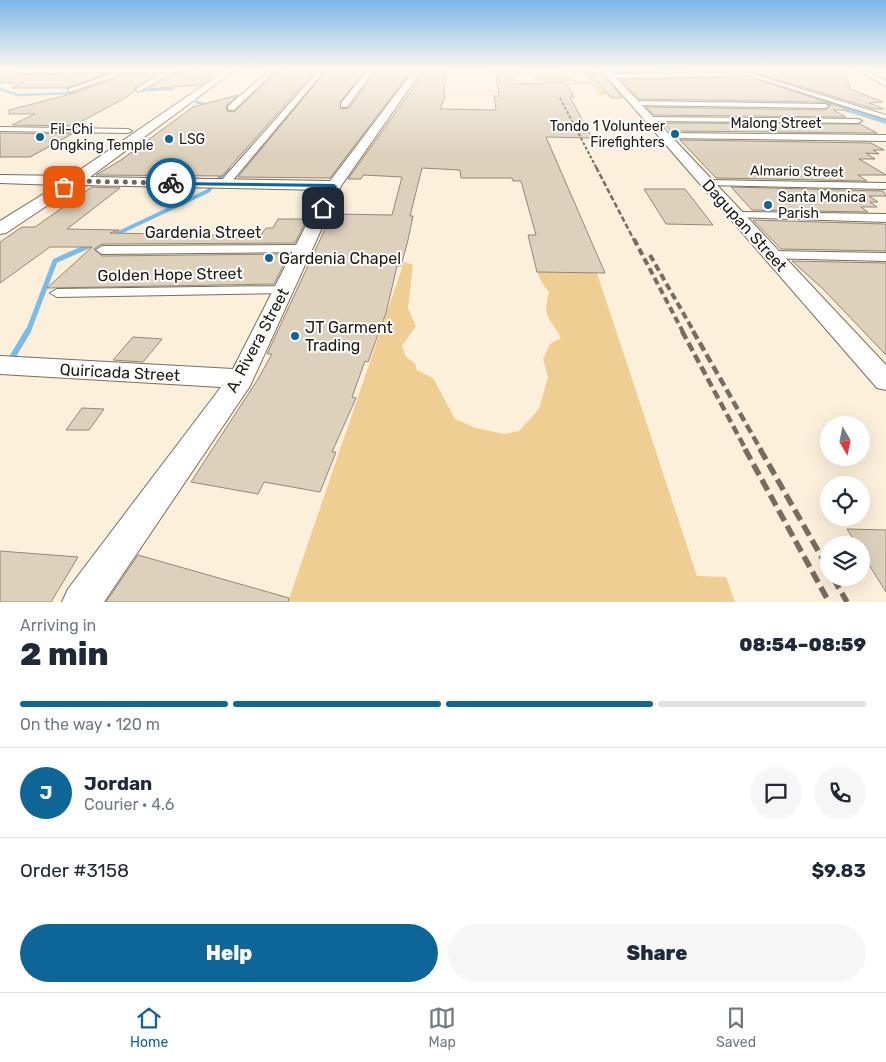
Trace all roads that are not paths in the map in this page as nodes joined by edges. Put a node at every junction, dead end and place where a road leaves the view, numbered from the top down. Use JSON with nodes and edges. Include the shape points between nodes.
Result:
{"nodes":[{"id":1,"x":178,"y":98,"type":"edge"},
{"id":2,"x":191,"y":98,"type":"edge"},
{"id":3,"x":242,"y":98,"type":"edge"},
{"id":4,"x":296,"y":98,"type":"edge"},
{"id":5,"x":349,"y":98,"type":"edge"},
{"id":6,"x":398,"y":98,"type":"edge"},
{"id":7,"x":631,"y":98,"type":"edge"},
{"id":8,"x":802,"y":98,"type":"edge"},
{"id":9,"x":824,"y":98,"type":"edge"},
{"id":10,"x":636,"y":103,"type":"junction"},
{"id":11,"x":876,"y":104,"type":"dead end"},
{"id":12,"x":344,"y":105,"type":"dead end"},
{"id":13,"x":846,"y":105,"type":"junction"},
{"id":14,"x":825,"y":106,"type":"junction"},
{"id":15,"x":231,"y":108,"type":"dead end"},
{"id":16,"x":833,"y":110,"type":"dead end"},
{"id":17,"x":841,"y":113,"type":"dead end"},
{"id":18,"x":886,"y":116,"type":"edge"},
{"id":19,"x":650,"y":119,"type":"junction"},
{"id":20,"x":865,"y":125,"type":"junction"},
{"id":21,"x":0,"y":129,"type":"edge"},
{"id":22,"x":128,"y":131,"type":"junction"},
{"id":23,"x":666,"y":136,"type":"junction"},
{"id":24,"x":886,"y":137,"type":"edge"},
{"id":25,"x":0,"y":179,"type":"edge"},
{"id":26,"x":54,"y":180,"type":"junction"},
{"id":27,"x":74,"y":181,"type":"junction"},
{"id":28,"x":708,"y":183,"type":"junction"},
{"id":29,"x":216,"y":184,"type":"junction"},
{"id":30,"x":334,"y":186,"type":"junction"},
{"id":31,"x":886,"y":186,"type":"edge"},
{"id":32,"x":0,"y":213,"type":"edge"},
{"id":33,"x":736,"y":215,"type":"junction"},
{"id":34,"x":886,"y":218,"type":"edge"},
{"id":35,"x":0,"y":229,"type":"edge"},
{"id":36,"x":102,"y":250,"type":"dead end"},
{"id":37,"x":303,"y":250,"type":"junction"},
{"id":38,"x":772,"y":254,"type":"junction"},
{"id":39,"x":886,"y":257,"type":"edge"},
{"id":40,"x":284,"y":290,"type":"junction"},
{"id":41,"x":57,"y":293,"type":"dead end"},
{"id":42,"x":7,"y":365,"type":"edge"},
{"id":43,"x":241,"y":379,"type":"junction"},
{"id":44,"x":886,"y":381,"type":"edge"},
{"id":45,"x":81,"y":602,"type":"edge"}],
"edges":[{"from":1,"to":22,"type":"street"},
{"from":2,"to":27,"type":"street"},
{"from":3,"to":15,"type":"street"},
{"from":4,"to":29,"type":"street"},
{"from":5,"to":12,"type":"street"},
{"from":6,"to":30,"type":"street","name":"A. Rivera Street"},
{"from":7,"to":10,"type":"street","name":"Dagupan Street"},
{"from":8,"to":14,"type":"street"},
{"from":9,"to":13,"type":"street"},
{"from":10,"to":14,"type":"street"},
{"from":10,"to":19,"type":"street","name":"Dagupan Street"},
{"from":11,"to":13,"type":"street"},
{"from":13,"to":18,"type":"street"},
{"from":14,"to":16,"type":"street"},
{"from":17,"to":20,"type":"street"},
{"from":19,"to":20,"type":"street"},
{"from":19,"to":23,"type":"street","name":"Dagupan Street"},
{"from":20,"to":24,"type":"street"},
{"from":21,"to":22,"type":"street"},
{"from":22,"to":26,"type":"street"},
{"from":23,"to":24,"type":"street","name":"Malong Street"},
{"from":23,"to":28,"type":"street","name":"Dagupan Street"},
{"from":25,"to":26,"type":"street"},
{"from":26,"to":27,"type":"street"},
{"from":26,"to":32,"type":"street"},
{"from":27,"to":29,"type":"street"},
{"from":27,"to":35,"type":"street"},
{"from":28,"to":31,"type":"street","name":"Almario Street"},
{"from":28,"to":33,"type":"street","name":"Dagupan Street"},
{"from":29,"to":30,"type":"street"},
{"from":30,"to":37,"type":"street","name":"A. Rivera Street"},
{"from":33,"to":34,"type":"street"},
{"from":33,"to":38,"type":"street","name":"Dagupan Street"},
{"from":36,"to":37,"type":"street","name":"Gardenia Street"},
{"from":37,"to":40,"type":"street","name":"A. Rivera Street"},
{"from":38,"to":39,"type":"street"},
{"from":38,"to":44,"type":"street","name":"Dagupan Street"},
{"from":40,"to":41,"type":"street","name":"Golden Hope Street"},
{"from":40,"to":43,"type":"street","name":"A. Rivera Street"},
{"from":42,"to":43,"type":"street","name":"Quiricada Street"},
{"from":43,"to":45,"type":"street","name":"A. Rivera Street"}]}
